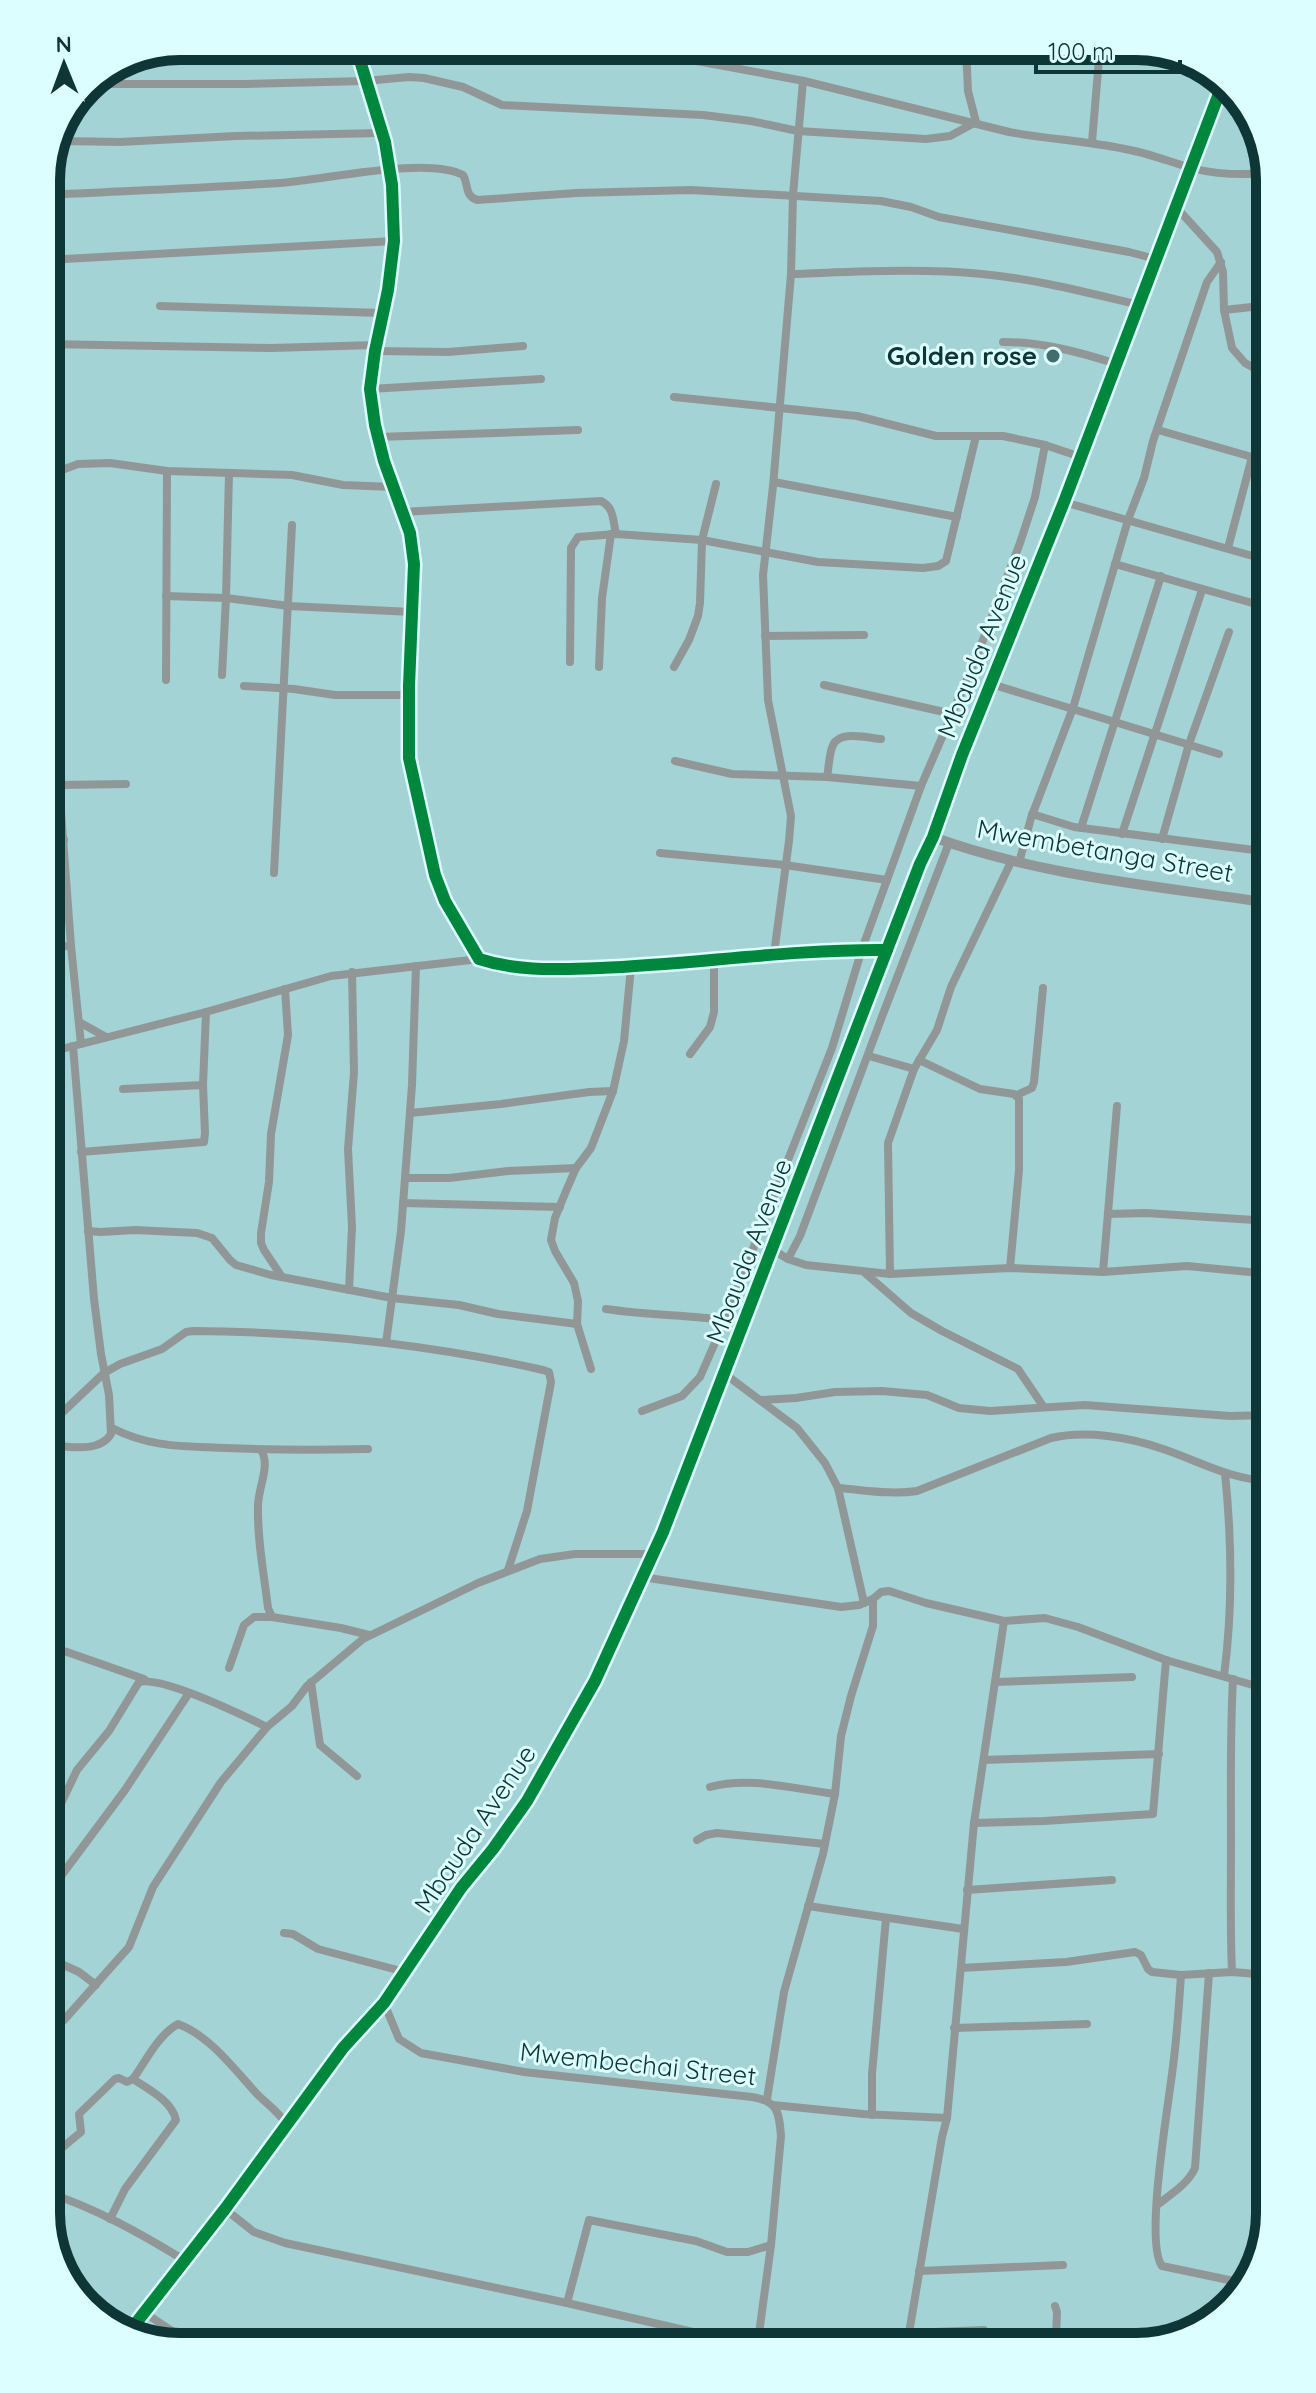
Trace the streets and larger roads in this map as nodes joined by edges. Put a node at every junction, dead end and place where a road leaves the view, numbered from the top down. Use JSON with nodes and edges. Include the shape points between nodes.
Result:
{"nodes":[{"id":1,"x":360,"y":60,"type":"edge"},
{"id":2,"x":696,"y":60,"type":"edge"},
{"id":3,"x":967,"y":60,"type":"edge"},
{"id":4,"x":1099,"y":60,"type":"edge"},
{"id":5,"x":365,"y":81,"type":"junction"},
{"id":6,"x":803,"y":81,"type":"junction"},
{"id":7,"x":108,"y":84,"type":"edge"},
{"id":8,"x":1219,"y":94,"type":"edge"},
{"id":9,"x":976,"y":122,"type":"junction"},
{"id":10,"x":798,"y":131,"type":"junction"},
{"id":11,"x":381,"y":133,"type":"junction"},
{"id":12,"x":67,"y":141,"type":"edge"},
{"id":13,"x":1092,"y":142,"type":"junction"},
{"id":14,"x":1190,"y":168,"type":"junction"},
{"id":15,"x":391,"y":170,"type":"junction"},
{"id":16,"x":1255,"y":174,"type":"edge"},
{"id":17,"x":60,"y":194,"type":"edge"},
{"id":18,"x":793,"y":195,"type":"junction"},
{"id":19,"x":1176,"y":207,"type":"junction"},
{"id":20,"x":394,"y":241,"type":"junction"},
{"id":21,"x":60,"y":259,"type":"edge"},
{"id":22,"x":1156,"y":259,"type":"junction"},
{"id":23,"x":1221,"y":262,"type":"junction"},
{"id":24,"x":791,"y":274,"type":"junction"},
{"id":25,"x":1140,"y":305,"type":"junction"},
{"id":26,"x":160,"y":306,"type":"dead end"},
{"id":27,"x":1256,"y":307,"type":"edge"},
{"id":28,"x":1224,"y":310,"type":"junction"},
{"id":29,"x":382,"y":313,"type":"junction"},
{"id":30,"x":1003,"y":342,"type":"dead end"},
{"id":31,"x":60,"y":344,"type":"edge"},
{"id":32,"x":523,"y":346,"type":"dead end"},
{"id":33,"x":375,"y":348,"type":"junction"},
{"id":34,"x":1117,"y":364,"type":"junction"},
{"id":35,"x":1256,"y":369,"type":"edge"},
{"id":36,"x":541,"y":379,"type":"dead end"},
{"id":37,"x":370,"y":389,"type":"junction"},
{"id":38,"x":674,"y":397,"type":"dead end"},
{"id":39,"x":779,"y":409,"type":"junction"},
{"id":40,"x":578,"y":430,"type":"dead end"},
{"id":41,"x":1158,"y":430,"type":"junction"},
{"id":42,"x":976,"y":436,"type":"junction"},
{"id":43,"x":378,"y":437,"type":"junction"},
{"id":44,"x":1045,"y":445,"type":"junction"},
{"id":45,"x":1081,"y":457,"type":"junction"},
{"id":46,"x":1252,"y":457,"type":"junction"},
{"id":47,"x":1256,"y":459,"type":"edge"},
{"id":48,"x":60,"y":471,"type":"edge"},
{"id":49,"x":167,"y":471,"type":"junction"},
{"id":50,"x":229,"y":473,"type":"junction"},
{"id":51,"x":774,"y":482,"type":"junction"},
{"id":52,"x":716,"y":484,"type":"dead end"},
{"id":53,"x":393,"y":487,"type":"junction"},
{"id":54,"x":1064,"y":502,"type":"junction"},
{"id":55,"x":402,"y":512,"type":"junction"},
{"id":56,"x":957,"y":517,"type":"junction"},
{"id":57,"x":1128,"y":520,"type":"junction"},
{"id":58,"x":292,"y":525,"type":"dead end"},
{"id":59,"x":613,"y":534,"type":"junction"},
{"id":60,"x":702,"y":540,"type":"junction"},
{"id":61,"x":1228,"y":548,"type":"junction"},
{"id":62,"x":766,"y":553,"type":"junction"},
{"id":63,"x":1256,"y":557,"type":"edge"},
{"id":64,"x":1115,"y":564,"type":"junction"},
{"id":65,"x":1161,"y":576,"type":"junction"},
{"id":66,"x":1202,"y":590,"type":"junction"},
{"id":67,"x":166,"y":596,"type":"junction"},
{"id":68,"x":226,"y":598,"type":"junction"},
{"id":69,"x":1256,"y":604,"type":"edge"},
{"id":70,"x":289,"y":606,"type":"junction"},
{"id":71,"x":412,"y":612,"type":"junction"},
{"id":72,"x":1229,"y":632,"type":"dead end"},
{"id":73,"x":864,"y":635,"type":"dead end"},
{"id":74,"x":765,"y":636,"type":"junction"},
{"id":75,"x":570,"y":662,"type":"dead end"},
{"id":76,"x":599,"y":667,"type":"dead end"},
{"id":77,"x":674,"y":667,"type":"dead end"},
{"id":78,"x":222,"y":675,"type":"dead end"},
{"id":79,"x":166,"y":680,"type":"dead end"},
{"id":80,"x":991,"y":684,"type":"junction"},
{"id":81,"x":824,"y":685,"type":"dead end"},
{"id":82,"x":244,"y":686,"type":"dead end"},
{"id":83,"x":284,"y":688,"type":"junction"},
{"id":84,"x":409,"y":695,"type":"junction"},
{"id":85,"x":1073,"y":708,"type":"junction"},
{"id":86,"x":953,"y":714,"type":"junction"},
{"id":87,"x":1115,"y":721,"type":"junction"},
{"id":88,"x":1157,"y":734,"type":"junction"},
{"id":89,"x":881,"y":739,"type":"dead end"},
{"id":90,"x":1189,"y":744,"type":"junction"},
{"id":91,"x":1219,"y":754,"type":"dead end"},
{"id":92,"x":675,"y":761,"type":"dead end"},
{"id":93,"x":784,"y":776,"type":"junction"},
{"id":94,"x":827,"y":777,"type":"junction"},
{"id":95,"x":126,"y":784,"type":"dead end"},
{"id":96,"x":60,"y":785,"type":"edge"},
{"id":97,"x":921,"y":786,"type":"junction"},
{"id":98,"x":60,"y":796,"type":"edge"},
{"id":99,"x":1032,"y":814,"type":"junction"},
{"id":100,"x":1081,"y":828,"type":"junction"},
{"id":101,"x":1122,"y":834,"type":"junction"},
{"id":102,"x":933,"y":837,"type":"junction"},
{"id":103,"x":1162,"y":839,"type":"junction"},
{"id":104,"x":60,"y":840,"type":"edge"},
{"id":105,"x":64,"y":840,"type":"junction"},
{"id":106,"x":949,"y":843,"type":"junction"},
{"id":107,"x":1256,"y":850,"type":"edge"},
{"id":108,"x":660,"y":853,"type":"dead end"},
{"id":109,"x":1015,"y":862,"type":"junction"},
{"id":110,"x":785,"y":865,"type":"junction"},
{"id":111,"x":274,"y":873,"type":"dead end"},
{"id":112,"x":887,"y":880,"type":"junction"},
{"id":113,"x":1256,"y":901,"type":"edge"},
{"id":114,"x":60,"y":946,"type":"edge"},
{"id":115,"x":71,"y":946,"type":"junction"},
{"id":116,"x":862,"y":949,"type":"junction"},
{"id":117,"x":887,"y":950,"type":"junction"},
{"id":118,"x":774,"y":954,"type":"junction"},
{"id":119,"x":479,"y":959,"type":"junction"},
{"id":120,"x":714,"y":960,"type":"junction"},
{"id":121,"x":416,"y":966,"type":"junction"},
{"id":122,"x":631,"y":967,"type":"junction"},
{"id":123,"x":352,"y":972,"type":"junction"},
{"id":124,"x":1043,"y":988,"type":"dead end"},
{"id":125,"x":285,"y":989,"type":"junction"},
{"id":126,"x":206,"y":1012,"type":"junction"},
{"id":127,"x":79,"y":1022,"type":"junction"},
{"id":128,"x":107,"y":1038,"type":"junction"},
{"id":129,"x":77,"y":1045,"type":"junction"},
{"id":130,"x":60,"y":1049,"type":"edge"},
{"id":131,"x":690,"y":1054,"type":"dead end"},
{"id":132,"x":869,"y":1056,"type":"junction"},
{"id":133,"x":919,"y":1060,"type":"junction"},
{"id":134,"x":914,"y":1069,"type":"junction"},
{"id":135,"x":203,"y":1085,"type":"junction"},
{"id":136,"x":123,"y":1089,"type":"dead end"},
{"id":137,"x":613,"y":1091,"type":"junction"},
{"id":138,"x":1017,"y":1095,"type":"junction"},
{"id":139,"x":1117,"y":1106,"type":"dead end"},
{"id":140,"x":410,"y":1113,"type":"junction"},
{"id":141,"x":81,"y":1152,"type":"junction"},
{"id":142,"x":576,"y":1168,"type":"junction"},
{"id":143,"x":405,"y":1178,"type":"junction"},
{"id":144,"x":403,"y":1203,"type":"junction"},
{"id":145,"x":560,"y":1207,"type":"junction"},
{"id":146,"x":1108,"y":1214,"type":"junction"},
{"id":147,"x":1256,"y":1220,"type":"edge"},
{"id":148,"x":88,"y":1231,"type":"junction"},
{"id":149,"x":773,"y":1250,"type":"junction"},
{"id":150,"x":788,"y":1259,"type":"junction"},
{"id":151,"x":1010,"y":1268,"type":"junction"},
{"id":152,"x":864,"y":1272,"type":"junction"},
{"id":153,"x":1103,"y":1272,"type":"junction"},
{"id":154,"x":1256,"y":1273,"type":"edge"},
{"id":155,"x":890,"y":1274,"type":"junction"},
{"id":156,"x":282,"y":1277,"type":"junction"},
{"id":157,"x":349,"y":1290,"type":"junction"},
{"id":158,"x":392,"y":1298,"type":"junction"},
{"id":159,"x":606,"y":1309,"type":"dead end"},
{"id":160,"x":725,"y":1320,"type":"junction"},
{"id":161,"x":577,"y":1324,"type":"junction"},
{"id":162,"x":386,"y":1343,"type":"junction"},
{"id":163,"x":591,"y":1369,"type":"dead end"},
{"id":164,"x":104,"y":1373,"type":"junction"},
{"id":165,"x":725,"y":1374,"type":"junction"},
{"id":166,"x":760,"y":1400,"type":"junction"},
{"id":167,"x":1043,"y":1406,"type":"junction"},
{"id":168,"x":642,"y":1411,"type":"dead end"},
{"id":169,"x":60,"y":1415,"type":"edge"},
{"id":170,"x":1256,"y":1415,"type":"edge"},
{"id":171,"x":112,"y":1428,"type":"junction"},
{"id":172,"x":60,"y":1446,"type":"edge"},
{"id":173,"x":368,"y":1449,"type":"dead end"},
{"id":174,"x":261,"y":1450,"type":"junction"},
{"id":175,"x":1225,"y":1473,"type":"junction"},
{"id":176,"x":1256,"y":1481,"type":"edge"},
{"id":177,"x":838,"y":1488,"type":"junction"},
{"id":178,"x":653,"y":1554,"type":"junction"},
{"id":179,"x":508,"y":1570,"type":"junction"},
{"id":180,"x":642,"y":1577,"type":"junction"},
{"id":181,"x":869,"y":1601,"type":"junction"},
{"id":182,"x":272,"y":1617,"type":"junction"},
{"id":183,"x":1004,"y":1621,"type":"junction"},
{"id":184,"x":370,"y":1635,"type":"junction"},
{"id":185,"x":60,"y":1651,"type":"edge"},
{"id":186,"x":1166,"y":1660,"type":"junction"},
{"id":187,"x":229,"y":1668,"type":"dead end"},
{"id":188,"x":1132,"y":1677,"type":"dead end"},
{"id":189,"x":1228,"y":1678,"type":"junction"},
{"id":190,"x":148,"y":1680,"type":"junction"},
{"id":191,"x":311,"y":1682,"type":"junction"},
{"id":192,"x":996,"y":1682,"type":"junction"},
{"id":193,"x":1256,"y":1686,"type":"edge"},
{"id":194,"x":189,"y":1693,"type":"junction"},
{"id":195,"x":267,"y":1727,"type":"junction"},
{"id":196,"x":1159,"y":1754,"type":"junction"},
{"id":197,"x":984,"y":1760,"type":"junction"},
{"id":198,"x":357,"y":1776,"type":"dead end"},
{"id":199,"x":710,"y":1787,"type":"dead end"},
{"id":200,"x":835,"y":1794,"type":"junction"},
{"id":201,"x":60,"y":1808,"type":"edge"},
{"id":202,"x":974,"y":1823,"type":"junction"},
{"id":203,"x":697,"y":1840,"type":"dead end"},
{"id":204,"x":825,"y":1844,"type":"junction"},
{"id":205,"x":60,"y":1877,"type":"edge"},
{"id":206,"x":1112,"y":1880,"type":"dead end"},
{"id":207,"x":967,"y":1890,"type":"junction"},
{"id":208,"x":808,"y":1906,"type":"junction"},
{"id":209,"x":886,"y":1918,"type":"junction"},
{"id":210,"x":963,"y":1929,"type":"junction"},
{"id":211,"x":284,"y":1933,"type":"dead end"},
{"id":212,"x":60,"y":1963,"type":"edge"},
{"id":213,"x":961,"y":1968,"type":"junction"},
{"id":214,"x":405,"y":1972,"type":"junction"},
{"id":215,"x":1232,"y":1972,"type":"junction"},
{"id":216,"x":1209,"y":1973,"type":"junction"},
{"id":217,"x":1256,"y":1973,"type":"edge"},
{"id":218,"x":1181,"y":1975,"type":"junction"},
{"id":219,"x":96,"y":1985,"type":"junction"},
{"id":220,"x":384,"y":2003,"type":"junction"},
{"id":221,"x":60,"y":2022,"type":"edge"},
{"id":222,"x":1087,"y":2024,"type":"dead end"},
{"id":223,"x":954,"y":2028,"type":"junction"},
{"id":224,"x":133,"y":2079,"type":"junction"},
{"id":225,"x":770,"y":2102,"type":"junction"},
{"id":226,"x":872,"y":2115,"type":"junction"},
{"id":227,"x":947,"y":2118,"type":"junction"},
{"id":228,"x":287,"y":2125,"type":"junction"},
{"id":229,"x":60,"y":2151,"type":"edge"},
{"id":230,"x":60,"y":2198,"type":"edge"},
{"id":231,"x":1157,"y":2205,"type":"junction"},
{"id":232,"x":225,"y":2209,"type":"junction"},
{"id":233,"x":110,"y":2219,"type":"junction"},
{"id":234,"x":771,"y":2245,"type":"junction"},
{"id":235,"x":184,"y":2260,"type":"junction"},
{"id":236,"x":1063,"y":2265,"type":"dead end"},
{"id":237,"x":919,"y":2271,"type":"junction"},
{"id":238,"x":1235,"y":2281,"type":"edge"},
{"id":239,"x":567,"y":2303,"type":"junction"},
{"id":240,"x":1055,"y":2306,"type":"dead end"},
{"id":241,"x":145,"y":2313,"type":"junction"},
{"id":242,"x":135,"y":2325,"type":"edge"},
{"id":243,"x":984,"y":2330,"type":"dead end"},
{"id":244,"x":175,"y":2333,"type":"edge"},
{"id":245,"x":697,"y":2333,"type":"edge"},
{"id":246,"x":759,"y":2333,"type":"edge"},
{"id":247,"x":909,"y":2333,"type":"edge"},
{"id":248,"x":946,"y":2333,"type":"edge"},
{"id":249,"x":1056,"y":2333,"type":"edge"}],
"edges":[{"from":1,"to":5,"type":"street"},
{"from":2,"to":6,"type":"street"},
{"from":3,"to":9,"type":"street"},
{"from":4,"to":13,"type":"street"},
{"from":5,"to":7,"type":"street"},
{"from":5,"to":10,"type":"street","via":[[424,78],[463,87],[502,105],[703,115]]},
{"from":5,"to":11,"type":"street"},
{"from":6,"to":9,"type":"street"},
{"from":6,"to":10,"type":"street"},
{"from":8,"to":14,"type":"street","name":"Mbauda Avenue"},
{"from":9,"to":10,"type":"street","via":[[950,136],[926,139]]},
{"from":9,"to":13,"type":"street","via":[[1036,137]]},
{"from":10,"to":18,"type":"street"},
{"from":11,"to":12,"type":"street"},
{"from":11,"to":15,"type":"street"},
{"from":13,"to":14,"type":"street"},
{"from":14,"to":16,"type":"street"},
{"from":14,"to":19,"type":"street","name":"Mbauda Avenue"},
{"from":15,"to":17,"type":"street","via":[[280,183]]},
{"from":15,"to":18,"type":"street","via":[[415,166],[456,171],[477,200],[652,190]]},
{"from":15,"to":20,"type":"street"},
{"from":18,"to":22,"type":"street","via":[[881,201]]},
{"from":18,"to":24,"type":"street"},
{"from":19,"to":22,"type":"street","name":"Mbauda Avenue"},
{"from":19,"to":23,"type":"street","via":[[1211,243]]},
{"from":20,"to":21,"type":"street"},
{"from":20,"to":29,"type":"street"},
{"from":22,"to":25,"type":"street","name":"Mbauda Avenue"},
{"from":23,"to":28,"type":"street"},
{"from":23,"to":41,"type":"street","via":[[1207,282]]},
{"from":24,"to":25,"type":"street","via":[[979,274]]},
{"from":24,"to":39,"type":"street"},
{"from":25,"to":34,"type":"street","name":"Mbauda Avenue"},
{"from":26,"to":29,"type":"street"},
{"from":27,"to":28,"type":"street"},
{"from":28,"to":35,"type":"street","via":[[1232,348]]},
{"from":29,"to":33,"type":"street"},
{"from":30,"to":34,"type":"street","via":[[1070,349]]},
{"from":31,"to":33,"type":"street"},
{"from":32,"to":33,"type":"street","via":[[448,352]]},
{"from":33,"to":37,"type":"street"},
{"from":34,"to":45,"type":"street","name":"Mbauda Avenue"},
{"from":36,"to":37,"type":"street"},
{"from":37,"to":43,"type":"street"},
{"from":38,"to":39,"type":"street"},
{"from":39,"to":42,"type":"street","via":[[874,419],[936,436]]},
{"from":39,"to":51,"type":"street"},
{"from":40,"to":43,"type":"street"},
{"from":41,"to":46,"type":"street"},
{"from":41,"to":57,"type":"street"},
{"from":42,"to":44,"type":"street"},
{"from":42,"to":56,"type":"street"},
{"from":43,"to":53,"type":"street"},
{"from":44,"to":45,"type":"street"},
{"from":44,"to":86,"type":"street","via":[[1020,543]]},
{"from":45,"to":54,"type":"street","name":"Mbauda Avenue"},
{"from":46,"to":47,"type":"street"},
{"from":46,"to":61,"type":"street"},
{"from":48,"to":49,"type":"street","via":[[110,463]]},
{"from":49,"to":50,"type":"street"},
{"from":49,"to":67,"type":"street"},
{"from":50,"to":53,"type":"street"},
{"from":50,"to":68,"type":"street"},
{"from":51,"to":56,"type":"street"},
{"from":51,"to":62,"type":"street"},
{"from":52,"to":60,"type":"street"},
{"from":53,"to":55,"type":"street"},
{"from":54,"to":57,"type":"street"},
{"from":54,"to":80,"type":"street","name":"Mbauda Avenue"},
{"from":55,"to":59,"type":"street","via":[[601,501],[612,509]]},
{"from":55,"to":71,"type":"street","via":[[414,564]]},
{"from":56,"to":62,"type":"street","via":[[946,561],[938,566],[841,565]]},
{"from":57,"to":61,"type":"street"},
{"from":57,"to":64,"type":"street"},
{"from":58,"to":70,"type":"street"},
{"from":59,"to":60,"type":"street"},
{"from":59,"to":75,"type":"street","via":[[582,536],[572,543]]},
{"from":59,"to":76,"type":"street","via":[[603,588]]},
{"from":60,"to":62,"type":"street"},
{"from":60,"to":77,"type":"street","via":[[698,616]]},
{"from":61,"to":63,"type":"street"},
{"from":62,"to":74,"type":"street"},
{"from":64,"to":65,"type":"street"},
{"from":64,"to":85,"type":"street"},
{"from":65,"to":66,"type":"street"},
{"from":65,"to":87,"type":"street"},
{"from":66,"to":69,"type":"street"},
{"from":66,"to":88,"type":"street"},
{"from":67,"to":68,"type":"street"},
{"from":67,"to":79,"type":"street"},
{"from":68,"to":70,"type":"street"},
{"from":68,"to":78,"type":"street"},
{"from":70,"to":71,"type":"street"},
{"from":70,"to":83,"type":"street"},
{"from":71,"to":84,"type":"street"},
{"from":72,"to":90,"type":"street"},
{"from":73,"to":74,"type":"street"},
{"from":74,"to":93,"type":"street","via":[[768,700]]},
{"from":80,"to":85,"type":"street"},
{"from":80,"to":102,"type":"street","name":"Mbauda Avenue"},
{"from":81,"to":86,"type":"street"},
{"from":82,"to":83,"type":"street"},
{"from":83,"to":84,"type":"street","via":[[335,695]]},
{"from":83,"to":111,"type":"street"},
{"from":84,"to":119,"type":"street","via":[[409,758],[427,849],[445,901]]},
{"from":85,"to":87,"type":"street"},
{"from":85,"to":99,"type":"street"},
{"from":86,"to":97,"type":"street"},
{"from":87,"to":88,"type":"street"},
{"from":87,"to":100,"type":"street"},
{"from":88,"to":90,"type":"street"},
{"from":88,"to":101,"type":"street"},
{"from":89,"to":94,"type":"street","via":[[839,738]]},
{"from":90,"to":91,"type":"street"},
{"from":90,"to":103,"type":"street"},
{"from":92,"to":93,"type":"street","via":[[732,774]]},
{"from":93,"to":94,"type":"street"},
{"from":93,"to":110,"type":"street","via":[[791,816]]},
{"from":94,"to":97,"type":"street"},
{"from":95,"to":96,"type":"street"},
{"from":97,"to":112,"type":"street"},
{"from":98,"to":105,"type":"street"},
{"from":99,"to":100,"type":"street"},
{"from":99,"to":109,"type":"street"},
{"from":100,"to":101,"type":"street"},
{"from":101,"to":103,"type":"street"},
{"from":102,"to":106,"type":"street","name":"Mwembetanga Street"},
{"from":102,"to":117,"type":"street","name":"Mbauda Avenue"},
{"from":103,"to":107,"type":"street"},
{"from":104,"to":105,"type":"street"},
{"from":105,"to":115,"type":"street"},
{"from":106,"to":109,"type":"street","name":"Mwembetanga Street"},
{"from":106,"to":132,"type":"street"},
{"from":108,"to":110,"type":"street"},
{"from":109,"to":113,"type":"street","name":"Mwembetanga Street"},
{"from":109,"to":133,"type":"street"},
{"from":110,"to":112,"type":"street"},
{"from":110,"to":118,"type":"street"},
{"from":112,"to":116,"type":"street"},
{"from":114,"to":115,"type":"street"},
{"from":115,"to":127,"type":"street"},
{"from":116,"to":117,"type":"street"},
{"from":116,"to":118,"type":"street"},
{"from":116,"to":160,"type":"street","via":[[832,1048]]},
{"from":117,"to":149,"type":"street","name":"Mbauda Avenue"},
{"from":118,"to":120,"type":"street"},
{"from":119,"to":121,"type":"street"},
{"from":119,"to":122,"type":"street","via":[[543,970]]},
{"from":120,"to":122,"type":"street"},
{"from":120,"to":131,"type":"street","via":[[714,1012]]},
{"from":121,"to":123,"type":"street"},
{"from":121,"to":140,"type":"street"},
{"from":122,"to":137,"type":"street"},
{"from":123,"to":125,"type":"street"},
{"from":123,"to":157,"type":"street"},
{"from":124,"to":138,"type":"street","via":[[1034,1082]]},
{"from":125,"to":126,"type":"street"},
{"from":125,"to":156,"type":"street","via":[[288,1035],[261,1233],[264,1250]]},
{"from":126,"to":128,"type":"street"},
{"from":126,"to":135,"type":"street"},
{"from":127,"to":128,"type":"street"},
{"from":127,"to":129,"type":"street"},
{"from":128,"to":129,"type":"street"},
{"from":129,"to":130,"type":"street"},
{"from":129,"to":141,"type":"street"},
{"from":132,"to":134,"type":"street"},
{"from":132,"to":150,"type":"street"},
{"from":133,"to":134,"type":"street"},
{"from":133,"to":138,"type":"street","via":[[980,1089]]},
{"from":134,"to":155,"type":"street","via":[[888,1143]]},
{"from":135,"to":136,"type":"street"},
{"from":135,"to":141,"type":"street","via":[[204,1142]]},
{"from":137,"to":140,"type":"street"},
{"from":137,"to":142,"type":"street","via":[[591,1148]]},
{"from":138,"to":151,"type":"street","via":[[1019,1170]]},
{"from":139,"to":146,"type":"street"},
{"from":140,"to":143,"type":"street"},
{"from":141,"to":148,"type":"street"},
{"from":142,"to":143,"type":"street"},
{"from":142,"to":145,"type":"street"},
{"from":143,"to":144,"type":"street"},
{"from":144,"to":145,"type":"street"},
{"from":144,"to":158,"type":"street"},
{"from":145,"to":161,"type":"street","via":[[551,1240],[574,1283]]},
{"from":146,"to":147,"type":"street"},
{"from":146,"to":153,"type":"street"},
{"from":148,"to":156,"type":"street","via":[[209,1236],[236,1265]]},
{"from":148,"to":164,"type":"street"},
{"from":149,"to":150,"type":"street"},
{"from":149,"to":165,"type":"street","name":"Mbauda Avenue"},
{"from":150,"to":152,"type":"street"},
{"from":151,"to":153,"type":"street"},
{"from":151,"to":155,"type":"street"},
{"from":152,"to":155,"type":"street"},
{"from":152,"to":167,"type":"street","via":[[911,1313],[1018,1369]]},
{"from":153,"to":154,"type":"street","via":[[1187,1266]]},
{"from":156,"to":157,"type":"street"},
{"from":157,"to":158,"type":"street"},
{"from":158,"to":161,"type":"street"},
{"from":158,"to":162,"type":"street"},
{"from":159,"to":160,"type":"street"},
{"from":160,"to":168,"type":"street","via":[[700,1377],[682,1396]]},
{"from":161,"to":163,"type":"street"},
{"from":162,"to":164,"type":"street","via":[[292,1333],[193,1331]]},
{"from":162,"to":179,"type":"street","via":[[549,1372],[527,1511]]},
{"from":164,"to":169,"type":"street"},
{"from":164,"to":171,"type":"street"},
{"from":165,"to":166,"type":"street"},
{"from":165,"to":178,"type":"street","name":"Mbauda Avenue"},
{"from":166,"to":167,"type":"street","via":[[882,1391],[927,1395],[959,1408],[990,1411]]},
{"from":166,"to":177,"type":"street","via":[[797,1428]]},
{"from":167,"to":170,"type":"street"},
{"from":171,"to":172,"type":"street","via":[[108,1440],[89,1447]]},
{"from":171,"to":174,"type":"street","via":[[164,1445]]},
{"from":173,"to":174,"type":"street"},
{"from":174,"to":182,"type":"street","via":[[265,1458],[259,1528]]},
{"from":175,"to":176,"type":"street"},
{"from":175,"to":177,"type":"street","via":[[1131,1441],[1066,1434],[917,1491]]},
{"from":175,"to":189,"type":"street","via":[[1231,1564]]},
{"from":177,"to":181,"type":"street"},
{"from":178,"to":179,"type":"street","via":[[575,1554]]},
{"from":178,"to":180,"type":"street","name":"Mbauda Avenue"},
{"from":179,"to":184,"type":"street"},
{"from":180,"to":181,"type":"street","via":[[841,1607]]},
{"from":180,"to":214,"type":"street","name":"Mbauda Avenue","via":[[595,1681],[527,1801]]},
{"from":181,"to":183,"type":"street","via":[[889,1591]]},
{"from":181,"to":200,"type":"street","via":[[873,1626],[841,1736]]},
{"from":182,"to":184,"type":"street"},
{"from":182,"to":187,"type":"street","via":[[248,1621]]},
{"from":183,"to":186,"type":"street","via":[[1045,1618]]},
{"from":183,"to":192,"type":"street"},
{"from":184,"to":191,"type":"street"},
{"from":185,"to":190,"type":"street"},
{"from":186,"to":189,"type":"street"},
{"from":186,"to":196,"type":"street"},
{"from":188,"to":192,"type":"street"},
{"from":189,"to":193,"type":"street"},
{"from":189,"to":215,"type":"street"},
{"from":190,"to":194,"type":"street"},
{"from":190,"to":201,"type":"street","via":[[139,1682],[77,1770]]},
{"from":191,"to":195,"type":"street"},
{"from":191,"to":198,"type":"street","via":[[320,1745]]},
{"from":192,"to":197,"type":"street"},
{"from":194,"to":195,"type":"street"},
{"from":194,"to":205,"type":"street"},
{"from":195,"to":219,"type":"street","via":[[213,1794],[153,1887],[129,1947]]},
{"from":196,"to":197,"type":"street"},
{"from":196,"to":202,"type":"street","via":[[1151,1816]]},
{"from":197,"to":202,"type":"street"},
{"from":199,"to":200,"type":"street","via":[[752,1783]]},
{"from":200,"to":204,"type":"street"},
{"from":202,"to":207,"type":"street"},
{"from":203,"to":204,"type":"street","via":[[717,1833]]},
{"from":204,"to":208,"type":"street"},
{"from":206,"to":207,"type":"street"},
{"from":207,"to":210,"type":"street"},
{"from":208,"to":209,"type":"street"},
{"from":208,"to":225,"type":"street","via":[[784,1992]]},
{"from":209,"to":210,"type":"street"},
{"from":209,"to":226,"type":"street"},
{"from":210,"to":213,"type":"street"},
{"from":211,"to":214,"type":"street","via":[[318,1949]]},
{"from":212,"to":219,"type":"street"},
{"from":213,"to":218,"type":"street","via":[[1135,1952],[1152,1972]]},
{"from":213,"to":223,"type":"street"},
{"from":214,"to":220,"type":"street","name":"Mbauda Avenue"},
{"from":215,"to":216,"type":"street"},
{"from":215,"to":217,"type":"street"},
{"from":216,"to":218,"type":"street"},
{"from":216,"to":231,"type":"street","via":[[1195,2168]]},
{"from":218,"to":231,"type":"street"},
{"from":219,"to":221,"type":"street"},
{"from":220,"to":225,"type":"street","name":"Mwembechai Street","via":[[399,2039],[421,2053],[524,2072]]},
{"from":220,"to":228,"type":"street","name":"Mbauda Avenue","via":[[343,2048]]},
{"from":222,"to":223,"type":"street"},
{"from":223,"to":227,"type":"street"},
{"from":224,"to":228,"type":"street","via":[[154,2048],[180,2024],[219,2053]]},
{"from":224,"to":229,"type":"street","via":[[115,2079],[79,2114],[81,2132]]},
{"from":224,"to":233,"type":"street","via":[[167,2104],[176,2120],[125,2189]]},
{"from":225,"to":226,"type":"street"},
{"from":225,"to":234,"type":"street","name":"Mwembechai Street","via":[[781,2136]]},
{"from":226,"to":227,"type":"street"},
{"from":227,"to":237,"type":"street"},
{"from":228,"to":232,"type":"street","name":"Mbauda Avenue"},
{"from":230,"to":233,"type":"street"},
{"from":231,"to":238,"type":"street","via":[[1155,2251],[1162,2266]]},
{"from":232,"to":235,"type":"street","name":"Mbauda Avenue"},
{"from":232,"to":239,"type":"street","via":[[254,2232],[285,2243]]},
{"from":233,"to":235,"type":"street"},
{"from":234,"to":239,"type":"street","via":[[727,2252],[589,2220]]},
{"from":234,"to":246,"type":"street","name":"Mwembechai Street"},
{"from":235,"to":241,"type":"street","name":"Mbauda Avenue"},
{"from":236,"to":237,"type":"street"},
{"from":237,"to":247,"type":"street"},
{"from":239,"to":245,"type":"street"},
{"from":240,"to":249,"type":"street"},
{"from":241,"to":242,"type":"street","name":"Mbauda Avenue"},
{"from":241,"to":244,"type":"street"},
{"from":243,"to":248,"type":"street"}]}
